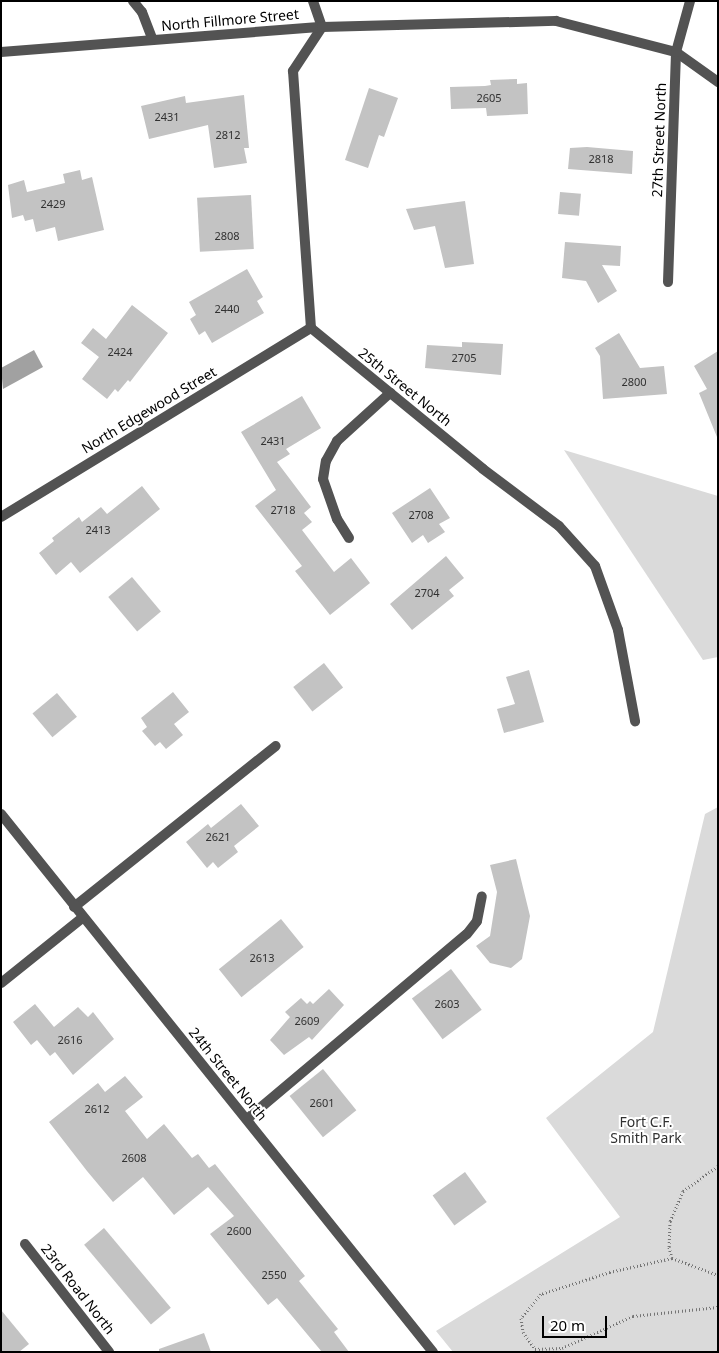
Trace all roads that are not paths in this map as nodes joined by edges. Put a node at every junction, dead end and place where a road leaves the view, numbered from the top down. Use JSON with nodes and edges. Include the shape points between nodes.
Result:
{"nodes":[{"id":1,"x":133,"y":1,"type":"edge"},
{"id":2,"x":314,"y":1,"type":"edge"},
{"id":3,"x":690,"y":1,"type":"edge"},
{"id":4,"x":322,"y":27,"type":"junction"},
{"id":5,"x":153,"y":40,"type":"junction"},
{"id":6,"x":1,"y":52,"type":"edge"},
{"id":7,"x":676,"y":52,"type":"junction"},
{"id":8,"x":718,"y":82,"type":"edge"},
{"id":9,"x":668,"y":282,"type":"dead end"},
{"id":10,"x":311,"y":328,"type":"junction"},
{"id":11,"x":390,"y":393,"type":"junction"},
{"id":12,"x":1,"y":517,"type":"edge"},
{"id":13,"x":349,"y":538,"type":"dead end"},
{"id":14,"x":636,"y":721,"type":"dead end"},
{"id":15,"x":276,"y":746,"type":"dead end"},
{"id":16,"x":1,"y":814,"type":"edge"},
{"id":17,"x":482,"y":896,"type":"dead end"},
{"id":18,"x":74,"y":906,"type":"junction"},
{"id":19,"x":82,"y":918,"type":"junction"},
{"id":20,"x":1,"y":983,"type":"edge"},
{"id":21,"x":247,"y":1120,"type":"junction"},
{"id":22,"x":25,"y":1244,"type":"dead end"},
{"id":23,"x":109,"y":1352,"type":"edge"},
{"id":24,"x":433,"y":1352,"type":"edge"}],
"edges":[{"from":1,"to":5,"type":"street","via":[[142,12]]},
{"from":2,"to":4,"type":"street"},
{"from":3,"to":7,"type":"street","name":"27th Street North"},
{"from":4,"to":5,"type":"street","name":"North Fillmore Street"},
{"from":4,"to":7,"type":"street","name":"North Fillmore Street","via":[[556,21]]},
{"from":4,"to":10,"type":"street","via":[[293,71]]},
{"from":5,"to":6,"type":"street","name":"North Fillmore Street"},
{"from":7,"to":8,"type":"street","name":"North Fillmore Street"},
{"from":7,"to":9,"type":"street","name":"27th Street North"},
{"from":10,"to":11,"type":"street","name":"25th Street North"},
{"from":10,"to":12,"type":"street","name":"North Edgewood Street"},
{"from":11,"to":13,"type":"street","via":[[337,441],[326,461],[323,480],[337,519]]},
{"from":11,"to":14,"type":"street","name":"25th Street North","via":[[559,526],[595,566],[618,630]]},
{"from":15,"to":18,"type":"street"},
{"from":16,"to":18,"type":"street","name":"24th Street North"},
{"from":17,"to":21,"type":"street","via":[[477,921],[467,934]]},
{"from":18,"to":19,"type":"street","name":"24th Street North"},
{"from":19,"to":20,"type":"street"},
{"from":19,"to":21,"type":"street","name":"24th Street North"},
{"from":21,"to":24,"type":"street","name":"24th Street North"},
{"from":22,"to":23,"type":"street","name":"23rd Road North"}]}
